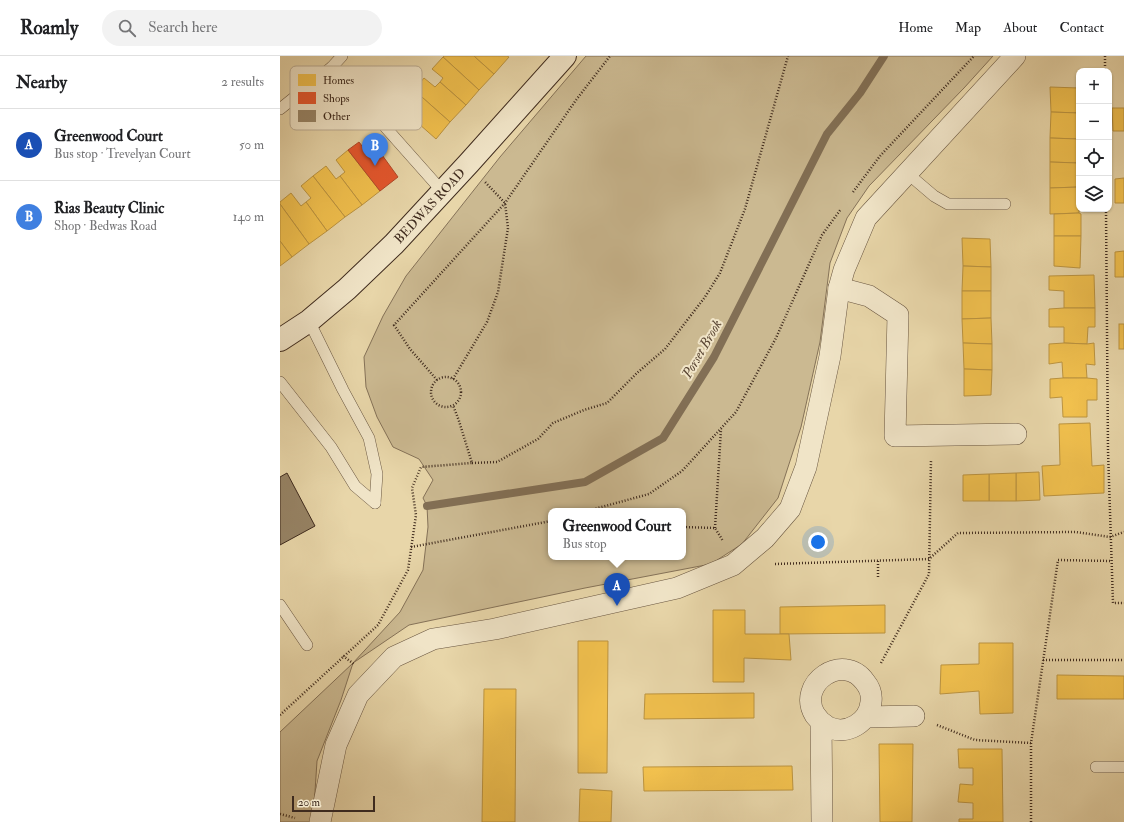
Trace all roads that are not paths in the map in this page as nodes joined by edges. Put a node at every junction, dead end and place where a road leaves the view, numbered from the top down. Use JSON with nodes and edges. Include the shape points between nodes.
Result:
{"nodes":[{"id":1,"x":342,"y":56,"type":"edge"},
{"id":2,"x":564,"y":56,"type":"edge"},
{"id":3,"x":1015,"y":56,"type":"edge"},
{"id":4,"x":333,"y":66,"type":"edge"},
{"id":5,"x":290,"y":101,"type":"edge"},
{"id":6,"x":280,"y":109,"type":"edge"},
{"id":7,"x":388,"y":130,"type":"edge"},
{"id":8,"x":907,"y":173,"type":"junction"},
{"id":9,"x":442,"y":191,"type":"junction"},
{"id":10,"x":1005,"y":204,"type":"dead end"},
{"id":11,"x":839,"y":288,"type":"junction"},
{"id":12,"x":309,"y":320,"type":"junction"},
{"id":13,"x":280,"y":340,"type":"edge"},
{"id":14,"x":280,"y":382,"type":"edge"},
{"id":15,"x":1016,"y":434,"type":"dead end"},
{"id":16,"x":280,"y":605,"type":"edge"},
{"id":17,"x":307,"y":645,"type":"dead end"},
{"id":18,"x":914,"y":716,"type":"road end"},
{"id":19,"x":866,"y":717,"type":"junction"},
{"id":20,"x":821,"y":722,"type":"junction"},
{"id":21,"x":1096,"y":767,"type":"dead end"},
{"id":22,"x":1124,"y":767,"type":"edge"},
{"id":23,"x":320,"y":822,"type":"edge"},
{"id":24,"x":822,"y":822,"type":"edge"}],
"edges":[{"from":1,"to":4,"type":"lane"},
{"from":2,"to":9,"type":"main road","name":"BEDWAS ROAD"},
{"from":3,"to":8,"type":"street"},
{"from":5,"to":6,"type":"lane"},
{"from":7,"to":9,"type":"lane"},
{"from":8,"to":10,"type":"lane","via":[[934,196],[948,204]]},
{"from":8,"to":11,"type":"street","via":[[866,218]]},
{"from":9,"to":12,"type":"main road","name":"BEDWAS ROAD","via":[[358,279]]},
{"from":11,"to":15,"type":"street","via":[[869,296],[898,315],[895,436]]},
{"from":11,"to":23,"type":"street","via":[[830,356],[806,467],[790,509],[765,538],[733,565],[677,588],[495,629],[433,639],[394,657],[358,695],[336,744]]},
{"from":12,"to":13,"type":"main road","name":"BEDWAS ROAD"},
{"from":12,"to":14,"type":"lane","via":[[368,438],[377,474],[375,503],[355,486],[331,447]]},
{"from":16,"to":17,"type":"lane"},
{"from":18,"to":19,"type":"street"},
{"from":19,"to":20,"type":"street","via":[[850,729],[839,730]]},
{"from":19,"to":20,"type":"street","via":[[872,697],[869,687],[855,673],[836,670],[819,679],[811,696],[815,714]]},
{"from":20,"to":24,"type":"street"},
{"from":21,"to":22,"type":"lane"}]}
